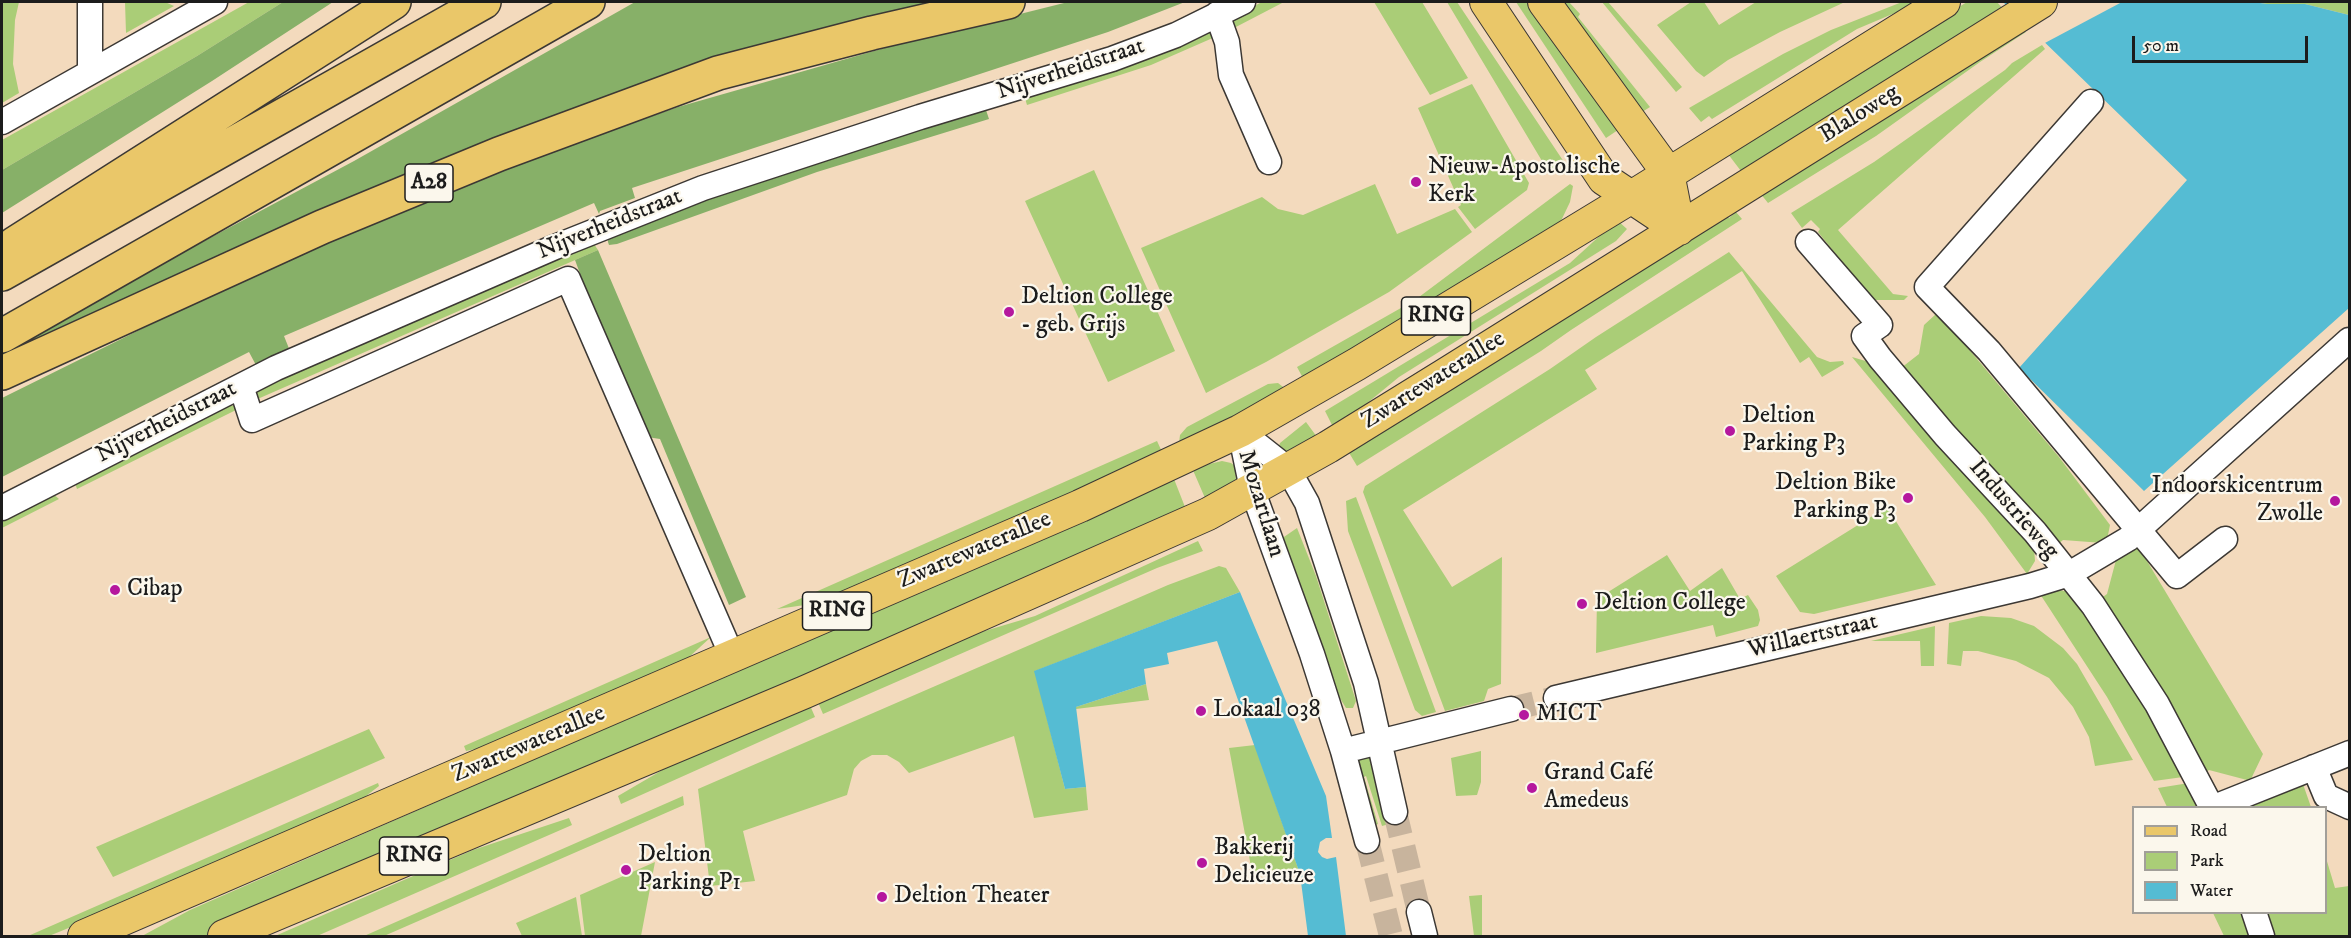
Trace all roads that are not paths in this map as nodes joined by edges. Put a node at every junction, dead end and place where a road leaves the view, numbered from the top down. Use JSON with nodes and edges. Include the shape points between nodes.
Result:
{"nodes":[{"id":1,"x":90,"y":2,"type":"edge"},
{"id":2,"x":394,"y":2,"type":"edge"},
{"id":3,"x":484,"y":2,"type":"edge"},
{"id":4,"x":588,"y":2,"type":"edge"},
{"id":5,"x":1008,"y":2,"type":"edge"},
{"id":6,"x":1243,"y":2,"type":"edge"},
{"id":7,"x":1486,"y":2,"type":"edge"},
{"id":8,"x":1544,"y":2,"type":"edge"},
{"id":9,"x":1944,"y":2,"type":"edge"},
{"id":10,"x":2041,"y":2,"type":"edge"},
{"id":11,"x":207,"y":4,"type":"edge"},
{"id":12,"x":1218,"y":14,"type":"junction"},
{"id":13,"x":90,"y":72,"type":"junction"},
{"id":14,"x":2091,"y":102,"type":"dead end"},
{"id":15,"x":2,"y":122,"type":"edge"},
{"id":16,"x":1269,"y":162,"type":"dead end"},
{"id":17,"x":1668,"y":173,"type":"junction"},
{"id":18,"x":1630,"y":198,"type":"junction"},
{"id":19,"x":1679,"y":229,"type":"junction"},
{"id":20,"x":1808,"y":242,"type":"dead end"},
{"id":21,"x":2,"y":252,"type":"edge"},
{"id":22,"x":2,"y":274,"type":"edge"},
{"id":23,"x":2,"y":336,"type":"edge"},
{"id":24,"x":2349,"y":340,"type":"edge"},
{"id":25,"x":2,"y":373,"type":"edge"},
{"id":26,"x":240,"y":386,"type":"junction"},
{"id":27,"x":1239,"y":431,"type":"junction"},
{"id":28,"x":1288,"y":469,"type":"junction"},
{"id":29,"x":1252,"y":489,"type":"junction"},
{"id":30,"x":2,"y":508,"type":"edge"},
{"id":31,"x":2139,"y":529,"type":"junction"},
{"id":32,"x":2225,"y":539,"type":"dead end"},
{"id":33,"x":2069,"y":574,"type":"junction"},
{"id":34,"x":732,"y":656,"type":"junction"},
{"id":35,"x":1556,"y":699,"type":"tunnel mouth"},
{"id":36,"x":1511,"y":709,"type":"tunnel mouth"},
{"id":37,"x":1380,"y":740,"type":"junction"},
{"id":38,"x":1343,"y":751,"type":"junction"},
{"id":39,"x":2349,"y":753,"type":"edge"},
{"id":40,"x":2314,"y":767,"type":"junction"},
{"id":41,"x":2211,"y":806,"type":"edge"},
{"id":42,"x":2215,"y":806,"type":"edge"},
{"id":43,"x":2349,"y":807,"type":"edge"},
{"id":44,"x":1395,"y":812,"type":"tunnel mouth"},
{"id":45,"x":1367,"y":841,"type":"tunnel mouth"},
{"id":46,"x":1419,"y":912,"type":"tunnel mouth"},
{"id":47,"x":2255,"y":914,"type":"edge"},
{"id":48,"x":84,"y":936,"type":"edge"},
{"id":49,"x":224,"y":936,"type":"edge"},
{"id":50,"x":1425,"y":936,"type":"edge"},
{"id":51,"x":2262,"y":936,"type":"edge"}],
"edges":[{"from":1,"to":13,"type":"street"},
{"from":2,"to":21,"type":"highway"},
{"from":3,"to":22,"type":"highway"},
{"from":4,"to":23,"type":"highway"},
{"from":5,"to":25,"type":"highway","number":"A28","via":[[718,73],[531,142],[322,227]]},
{"from":6,"to":12,"type":"street","name":"Nijverheidstraat"},
{"from":7,"to":18,"type":"main road","via":[[1591,162],[1604,179]]},
{"from":8,"to":17,"type":"main road"},
{"from":9,"to":17,"type":"main road","number":"RING"},
{"from":10,"to":19,"type":"main road","name":"Blaloweg","number":"RING"},
{"from":11,"to":13,"type":"street"},
{"from":12,"to":16,"type":"street","via":[[1231,75]]},
{"from":12,"to":26,"type":"street","name":"Nijverheidstraat","via":[[1112,59],[703,188],[496,271]]},
{"from":13,"to":15,"type":"street"},
{"from":14,"to":31,"type":"street","via":[[1927,287],[1989,351]]},
{"from":17,"to":18,"type":"main road","name":"Zwartewaterallee","number":"RING"},
{"from":17,"to":19,"type":"main road"},
{"from":18,"to":19,"type":"main road"},
{"from":18,"to":27,"type":"main road","name":"Zwartewaterallee","number":"RING"},
{"from":19,"to":28,"type":"main road","name":"Zwartewaterallee","number":"RING"},
{"from":20,"to":33,"type":"street","name":"Industrieweg","via":[[1880,325],[1864,336],[1880,358]]},
{"from":24,"to":31,"type":"street","name":"Willaertstraat"},
{"from":26,"to":30,"type":"street","name":"Nijverheidstraat"},
{"from":26,"to":34,"type":"street","via":[[252,420],[568,279]]},
{"from":27,"to":28,"type":"street","name":"Mozartlaan"},
{"from":27,"to":29,"type":"street","name":"Mozartlaan"},
{"from":27,"to":34,"type":"main road","name":"Zwartewaterallee","number":"RING","via":[[1080,506]]},
{"from":28,"to":29,"type":"main road","name":"Zwartewaterallee","number":"RING"},
{"from":28,"to":37,"type":"street","name":"Mozartlaan","via":[[1317,531],[1366,683]]},
{"from":29,"to":38,"type":"street","name":"Mozartlaan"},
{"from":29,"to":49,"type":"main road","name":"Zwartewaterallee","number":"RING","via":[[1184,525],[805,692]]},
{"from":31,"to":32,"type":"street","via":[[2177,576]]},
{"from":31,"to":33,"type":"street","name":"Willaertstraat"},
{"from":33,"to":35,"type":"street","name":"Willaertstraat"},
{"from":33,"to":41,"type":"street","name":"Industrieweg","via":[[2136,669]]},
{"from":34,"to":48,"type":"main road","name":"Zwartewaterallee","number":"RING"},
{"from":36,"to":37,"type":"street"},
{"from":37,"to":38,"type":"street"},
{"from":37,"to":44,"type":"street","name":"Mozartlaan"},
{"from":38,"to":45,"type":"street","name":"Mozartlaan"},
{"from":39,"to":40,"type":"street"},
{"from":40,"to":42,"type":"street"},
{"from":40,"to":43,"type":"street","via":[[2326,796]]},
{"from":46,"to":50,"type":"street"},
{"from":47,"to":51,"type":"street"}]}
